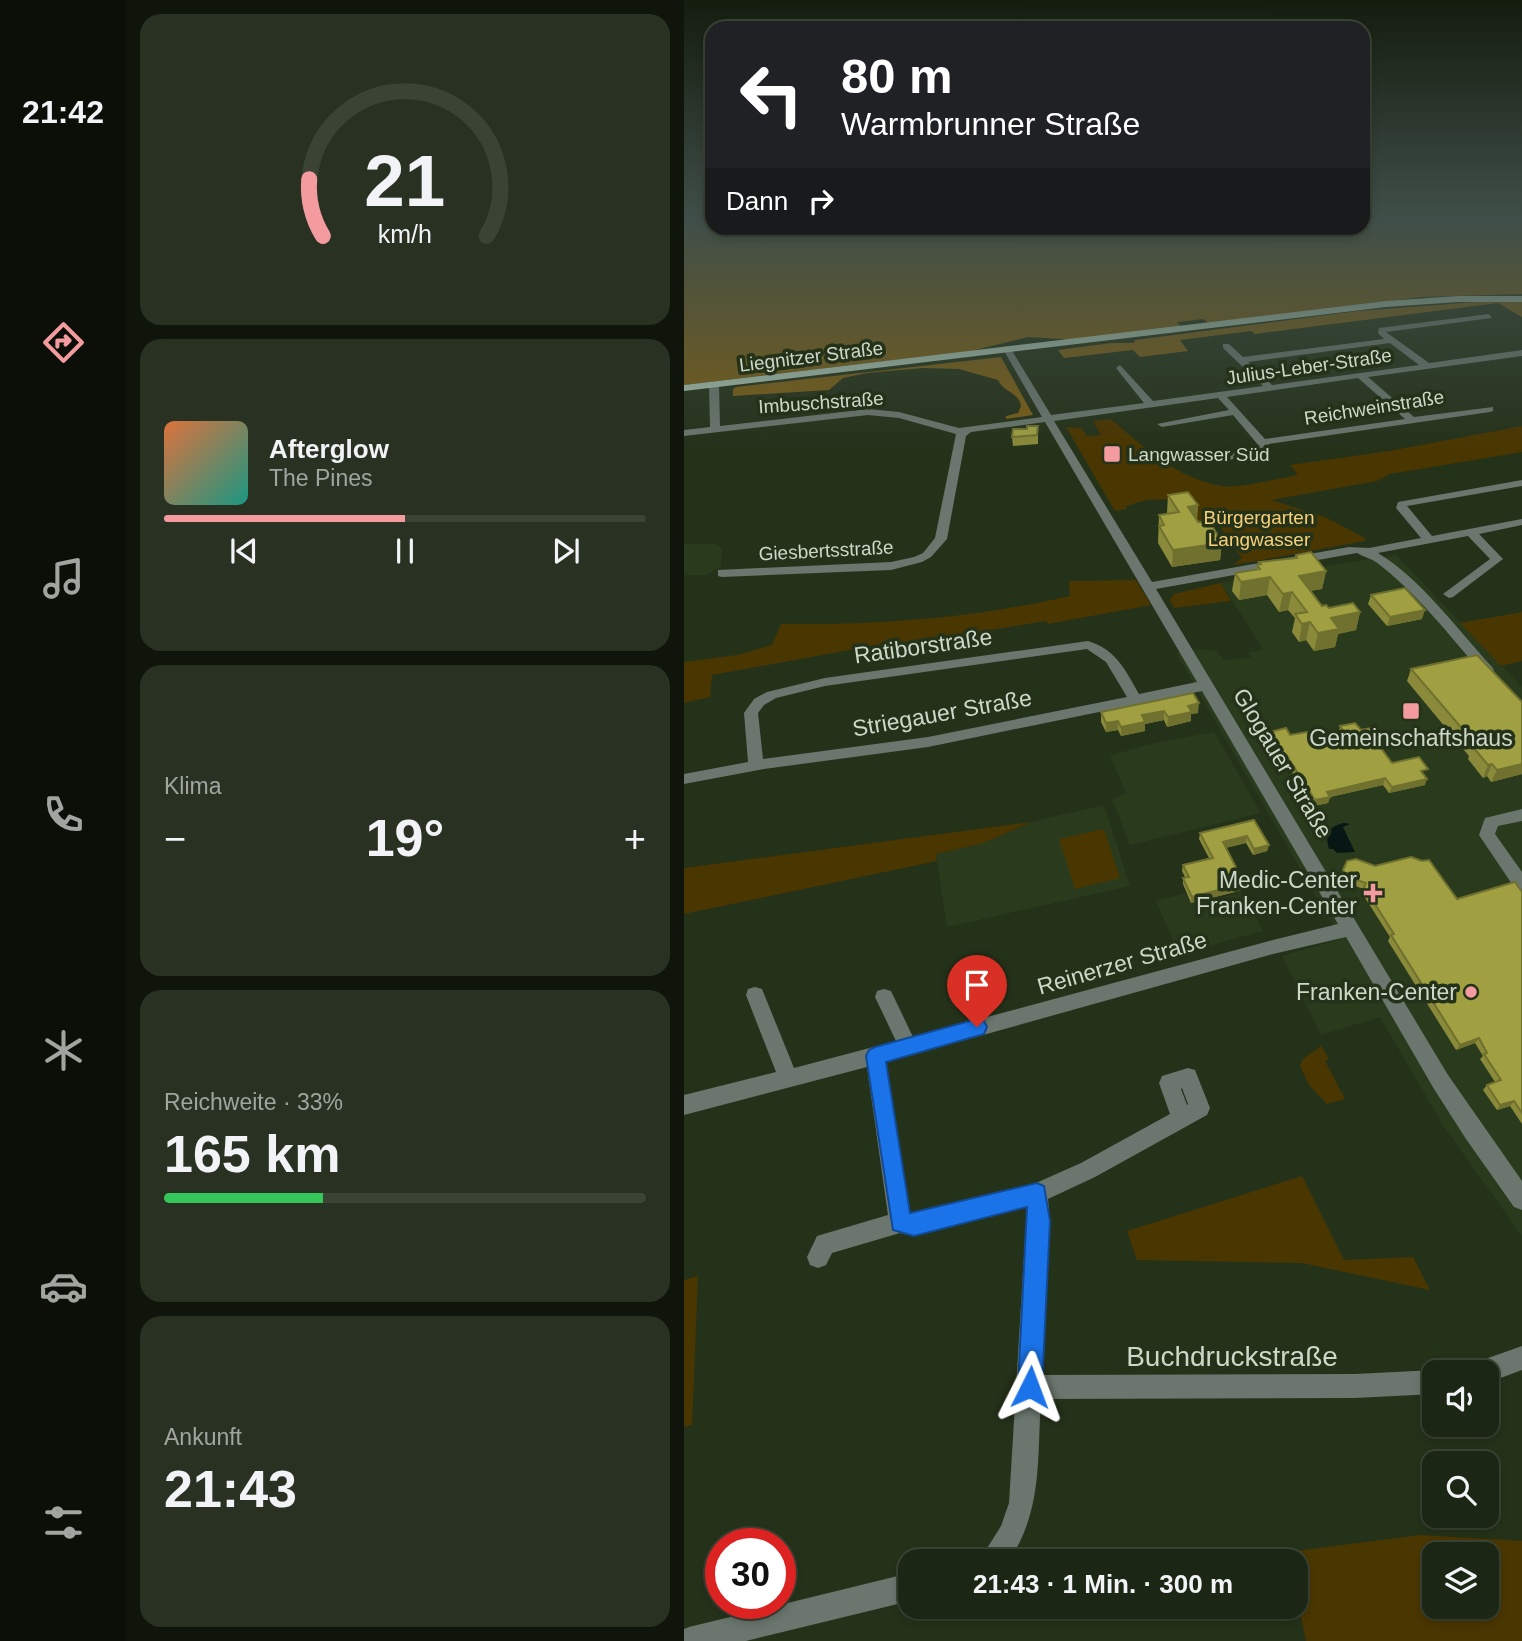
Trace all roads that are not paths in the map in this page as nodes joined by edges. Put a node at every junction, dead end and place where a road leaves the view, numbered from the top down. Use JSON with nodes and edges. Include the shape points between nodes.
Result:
{"nodes":[{"id":1,"x":1522,"y":299,"type":"edge"},
{"id":2,"x":1490,"y":316,"type":"dead end"},
{"id":3,"x":1392,"y":340,"type":"junction"},
{"id":4,"x":1226,"y":346,"type":"dead end"},
{"id":5,"x":1008,"y":351,"type":"junction"},
{"id":6,"x":1522,"y":353,"type":"edge"},
{"id":7,"x":1242,"y":360,"type":"junction"},
{"id":8,"x":1428,"y":367,"type":"junction"},
{"id":9,"x":1120,"y":368,"type":"dead end"},
{"id":10,"x":1361,"y":376,"type":"junction"},
{"id":11,"x":720,"y":384,"type":"junction"},
{"id":12,"x":684,"y":388,"type":"edge"},
{"id":13,"x":1271,"y":389,"type":"junction"},
{"id":14,"x":1221,"y":396,"type":"junction"},
{"id":15,"x":1152,"y":406,"type":"junction"},
{"id":16,"x":1490,"y":409,"type":"dead end"},
{"id":17,"x":1234,"y":412,"type":"junction"},
{"id":18,"x":1411,"y":419,"type":"junction"},
{"id":19,"x":1047,"y":420,"type":"junction"},
{"id":20,"x":1162,"y":424,"type":"dead end"},
{"id":21,"x":720,"y":427,"type":"junction"},
{"id":22,"x":684,"y":432,"type":"edge"},
{"id":23,"x":960,"y":433,"type":"junction"},
{"id":24,"x":1263,"y":442,"type":"junction"},
{"id":25,"x":1225,"y":458,"type":"dead end"},
{"id":26,"x":1522,"y":483,"type":"edge"},
{"id":27,"x":1522,"y":522,"type":"edge"},
{"id":28,"x":1470,"y":531,"type":"junction"},
{"id":29,"x":1428,"y":539,"type":"junction"},
{"id":30,"x":1367,"y":551,"type":"junction"},
{"id":31,"x":722,"y":573,"type":"dead end"},
{"id":32,"x":1148,"y":590,"type":"junction"},
{"id":33,"x":1449,"y":594,"type":"dead end"},
{"id":34,"x":1498,"y":682,"type":"edge"},
{"id":35,"x":1207,"y":685,"type":"junction"},
{"id":36,"x":1135,"y":699,"type":"junction"},
{"id":37,"x":756,"y":765,"type":"junction"},
{"id":38,"x":684,"y":779,"type":"edge"},
{"id":39,"x":1522,"y":814,"type":"edge"},
{"id":40,"x":1522,"y":886,"type":"edge"},
{"id":41,"x":1350,"y":929,"type":"junction"},
{"id":42,"x":755,"y":995,"type":"dead end"},
{"id":43,"x":884,"y":997,"type":"dead end"},
{"id":44,"x":907,"y":1045,"type":"junction"},
{"id":45,"x":875,"y":1056,"type":"junction"},
{"id":46,"x":788,"y":1078,"type":"junction"},
{"id":47,"x":684,"y":1105,"type":"edge"},
{"id":48,"x":1181,"y":1117,"type":"dead end"},
{"id":49,"x":1037,"y":1194,"type":"junction"},
{"id":50,"x":1522,"y":1199,"type":"edge"},
{"id":51,"x":900,"y":1222,"type":"junction"},
{"id":52,"x":818,"y":1257,"type":"dead end"},
{"id":53,"x":1522,"y":1358,"type":"edge"},
{"id":54,"x":1499,"y":1366,"type":"edge"},
{"id":55,"x":1422,"y":1383,"type":"edge"},
{"id":56,"x":1030,"y":1387,"type":"junction"},
{"id":57,"x":1001,"y":1549,"type":"edge"},
{"id":58,"x":898,"y":1590,"type":"edge"},
{"id":59,"x":689,"y":1641,"type":"edge"}],
"edges":[{"from":1,"to":5,"type":"main road","name":"Liegnitzer Straße","via":[[1399,303]]},
{"from":2,"to":3,"type":"street","via":[[1382,330]]},
{"from":3,"to":7,"type":"street"},
{"from":3,"to":8,"type":"street"},
{"from":4,"to":7,"type":"street"},
{"from":5,"to":11,"type":"main road","name":"Liegnitzer Straße"},
{"from":5,"to":19,"type":"street","name":"Glogauer Straße"},
{"from":6,"to":8,"type":"street","name":"Julius-Leber-Straße"},
{"from":7,"to":13,"type":"street"},
{"from":8,"to":10,"type":"street","name":"Julius-Leber-Straße"},
{"from":9,"to":15,"type":"street"},
{"from":10,"to":13,"type":"street","name":"Julius-Leber-Straße"},
{"from":10,"to":18,"type":"street"},
{"from":11,"to":12,"type":"main road","name":"Liegnitzer Straße"},
{"from":11,"to":21,"type":"street"},
{"from":13,"to":14,"type":"street","name":"Julius-Leber-Straße"},
{"from":14,"to":15,"type":"street","name":"Julius-Leber-Straße"},
{"from":14,"to":17,"type":"street"},
{"from":15,"to":19,"type":"street","name":"Julius-Leber-Straße"},
{"from":16,"to":18,"type":"street","name":"Reichweinstraße"},
{"from":17,"to":20,"type":"street"},
{"from":17,"to":24,"type":"street"},
{"from":18,"to":24,"type":"street","name":"Reichweinstraße"},
{"from":19,"to":23,"type":"street","name":"Imbuschstraße"},
{"from":19,"to":32,"type":"street","name":"Glogauer Straße"},
{"from":21,"to":22,"type":"street","name":"Imbuschstraße"},
{"from":21,"to":23,"type":"street","name":"Imbuschstraße","via":[[868,412],[899,415]]},
{"from":23,"to":31,"type":"street","name":"Giesbertsstraße","via":[[941,539],[934,551],[891,566]]},
{"from":24,"to":25,"type":"street","name":"Reichweinstraße","via":[[1262,450]]},
{"from":26,"to":29,"type":"street","via":[[1402,504]]},
{"from":27,"to":28,"type":"street"},
{"from":28,"to":29,"type":"street"},
{"from":28,"to":33,"type":"street","via":[[1497,559]]},
{"from":29,"to":30,"type":"street"},
{"from":30,"to":32,"type":"street"},
{"from":30,"to":34,"type":"street","via":[[1411,588]]},
{"from":32,"to":35,"type":"street","name":"Glogauer Straße"},
{"from":35,"to":36,"type":"street","name":"Striegauer Straße"},
{"from":35,"to":41,"type":"street","name":"Glogauer Straße"},
{"from":36,"to":37,"type":"street","name":"Striegauer Straße","via":[[928,742]]},
{"from":36,"to":37,"type":"street","name":"Ratiborstraße","via":[[1110,656],[1088,645],[848,678],[759,702],[751,713]]},
{"from":37,"to":38,"type":"street","name":"Striegauer Straße"},
{"from":39,"to":40,"type":"street","via":[[1491,822],[1487,835]]},
{"from":41,"to":44,"type":"street","name":"Reinerzer Straße"},
{"from":41,"to":50,"type":"street","name":"Glogauer Straße","via":[[1458,1110]]},
{"from":42,"to":46,"type":"street"},
{"from":43,"to":44,"type":"street"},
{"from":44,"to":45,"type":"street","name":"Reinerzer Straße"},
{"from":45,"to":46,"type":"street","name":"Reinerzer Straße"},
{"from":45,"to":51,"type":"street"},
{"from":46,"to":47,"type":"street","name":"Reinerzer Straße"},
{"from":48,"to":49,"type":"street"},
{"from":49,"to":51,"type":"street","via":[[914,1225]]},
{"from":49,"to":56,"type":"street"},
{"from":51,"to":52,"type":"street","via":[[825,1244]]},
{"from":53,"to":54,"type":"street"},
{"from":55,"to":56,"type":"street","name":"Buchdruckstraße"},
{"from":56,"to":57,"type":"street","via":[[1022,1503]]},
{"from":58,"to":59,"type":"street"}]}
